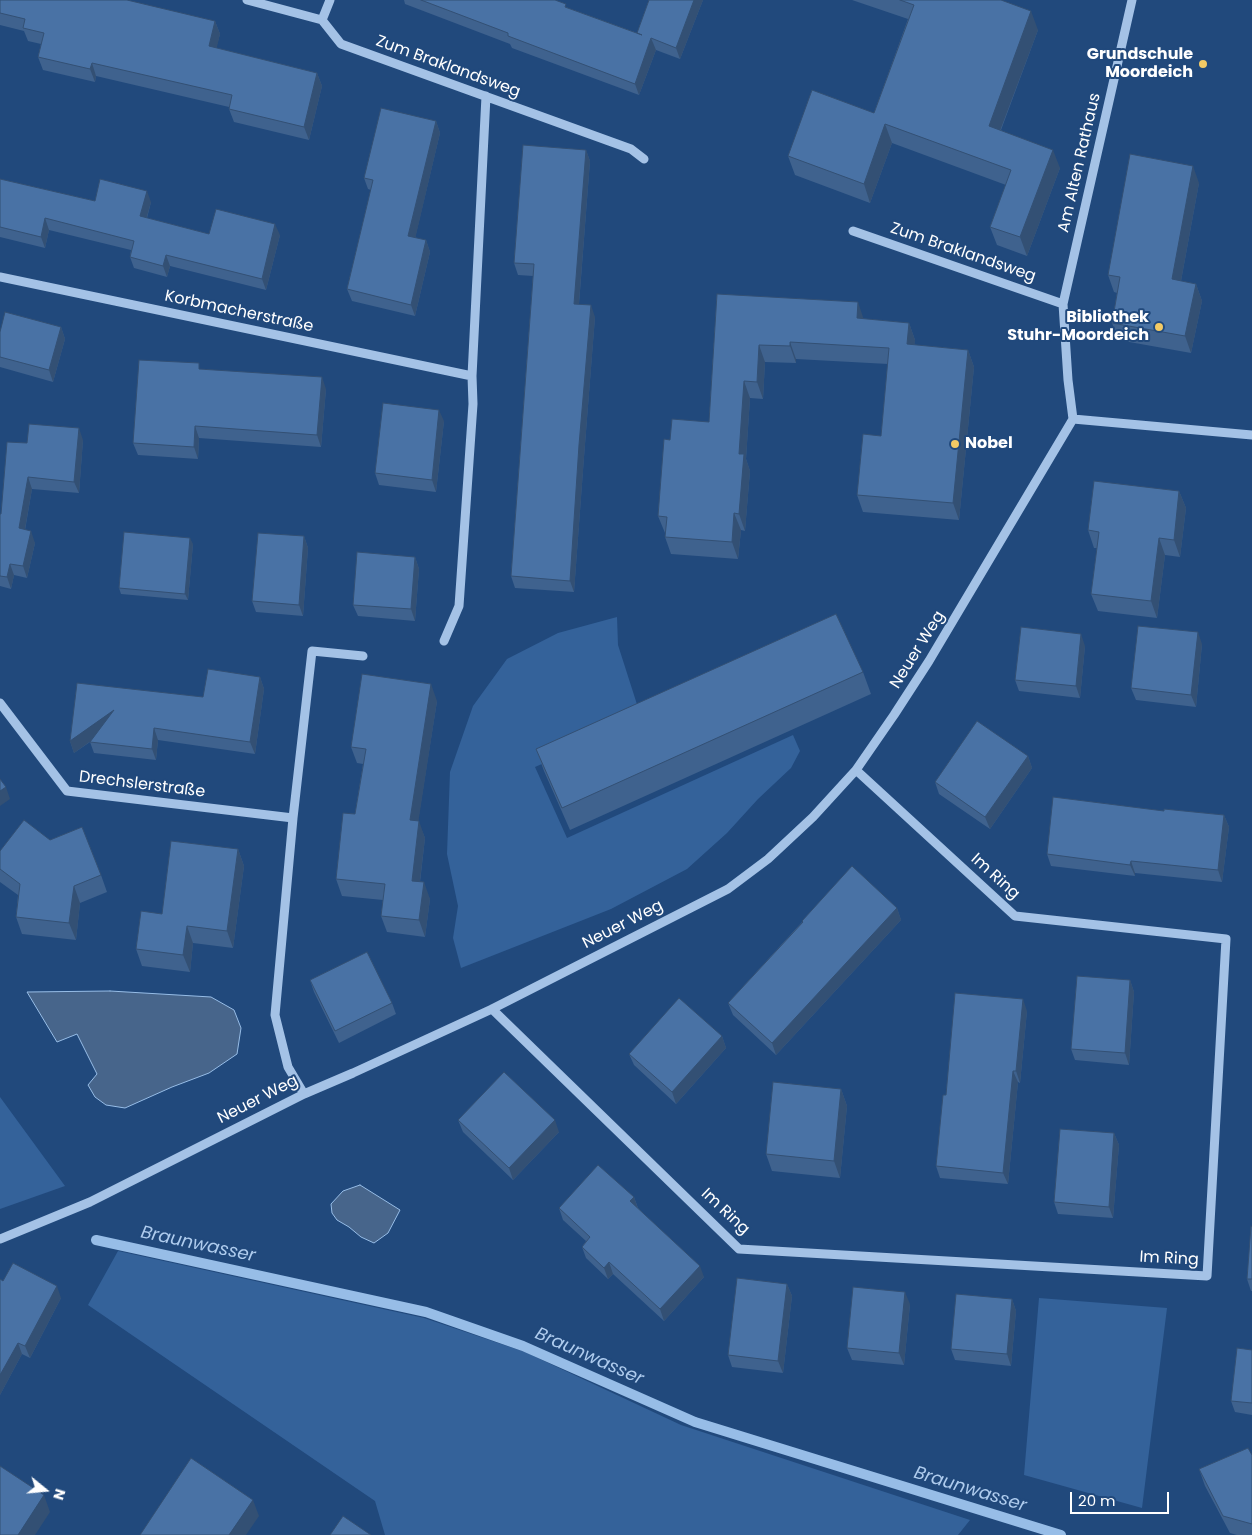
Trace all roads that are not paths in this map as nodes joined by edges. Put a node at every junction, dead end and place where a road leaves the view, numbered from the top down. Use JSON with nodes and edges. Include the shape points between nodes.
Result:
{"nodes":[{"id":1,"x":247,"y":0,"type":"edge"},
{"id":2,"x":330,"y":0,"type":"edge"},
{"id":3,"x":1132,"y":0,"type":"edge"},
{"id":4,"x":322,"y":20,"type":"junction"},
{"id":5,"x":486,"y":96,"type":"junction"},
{"id":6,"x":644,"y":159,"type":"dead end"},
{"id":7,"x":854,"y":231,"type":"dead end"},
{"id":8,"x":0,"y":277,"type":"edge"},
{"id":9,"x":1063,"y":304,"type":"junction"},
{"id":10,"x":472,"y":376,"type":"junction"},
{"id":11,"x":1073,"y":419,"type":"junction"},
{"id":12,"x":1252,"y":434,"type":"edge"},
{"id":13,"x":444,"y":641,"type":"dead end"},
{"id":14,"x":364,"y":656,"type":"dead end"},
{"id":15,"x":0,"y":703,"type":"edge"},
{"id":16,"x":856,"y":770,"type":"junction"},
{"id":17,"x":293,"y":818,"type":"junction"},
{"id":18,"x":492,"y":1009,"type":"junction"},
{"id":19,"x":304,"y":1094,"type":"junction"},
{"id":20,"x":0,"y":1239,"type":"edge"}],
"edges":[{"from":1,"to":4,"type":"street"},
{"from":2,"to":4,"type":"street"},
{"from":3,"to":9,"type":"street","name":"Am Alten Rathaus"},
{"from":4,"to":5,"type":"street","name":"Zum Braklandsweg","via":[[341,44]]},
{"from":5,"to":6,"type":"street","name":"Zum Braklandsweg","via":[[631,149]]},
{"from":5,"to":10,"type":"street"},
{"from":7,"to":9,"type":"street","name":"Zum Braklandsweg"},
{"from":8,"to":10,"type":"street","name":"Korbmacherstraße"},
{"from":9,"to":11,"type":"street"},
{"from":10,"to":13,"type":"street","via":[[473,404],[459,606]]},
{"from":11,"to":12,"type":"street"},
{"from":11,"to":16,"type":"street","name":"Neuer Weg","via":[[929,661]]},
{"from":14,"to":17,"type":"street","via":[[312,651]]},
{"from":15,"to":17,"type":"street","name":"Drechslerstraße","via":[[67,791]]},
{"from":16,"to":18,"type":"street","name":"Neuer Weg","via":[[813,817],[768,859],[728,890]]},
{"from":16,"to":18,"type":"street","name":"Im Ring","via":[[1015,916],[1226,939],[1207,1276],[739,1249]]},
{"from":17,"to":19,"type":"street","via":[[275,1015],[288,1067]]},
{"from":18,"to":19,"type":"street","name":"Neuer Weg"},
{"from":19,"to":20,"type":"street","name":"Neuer Weg","via":[[90,1202]]}]}
